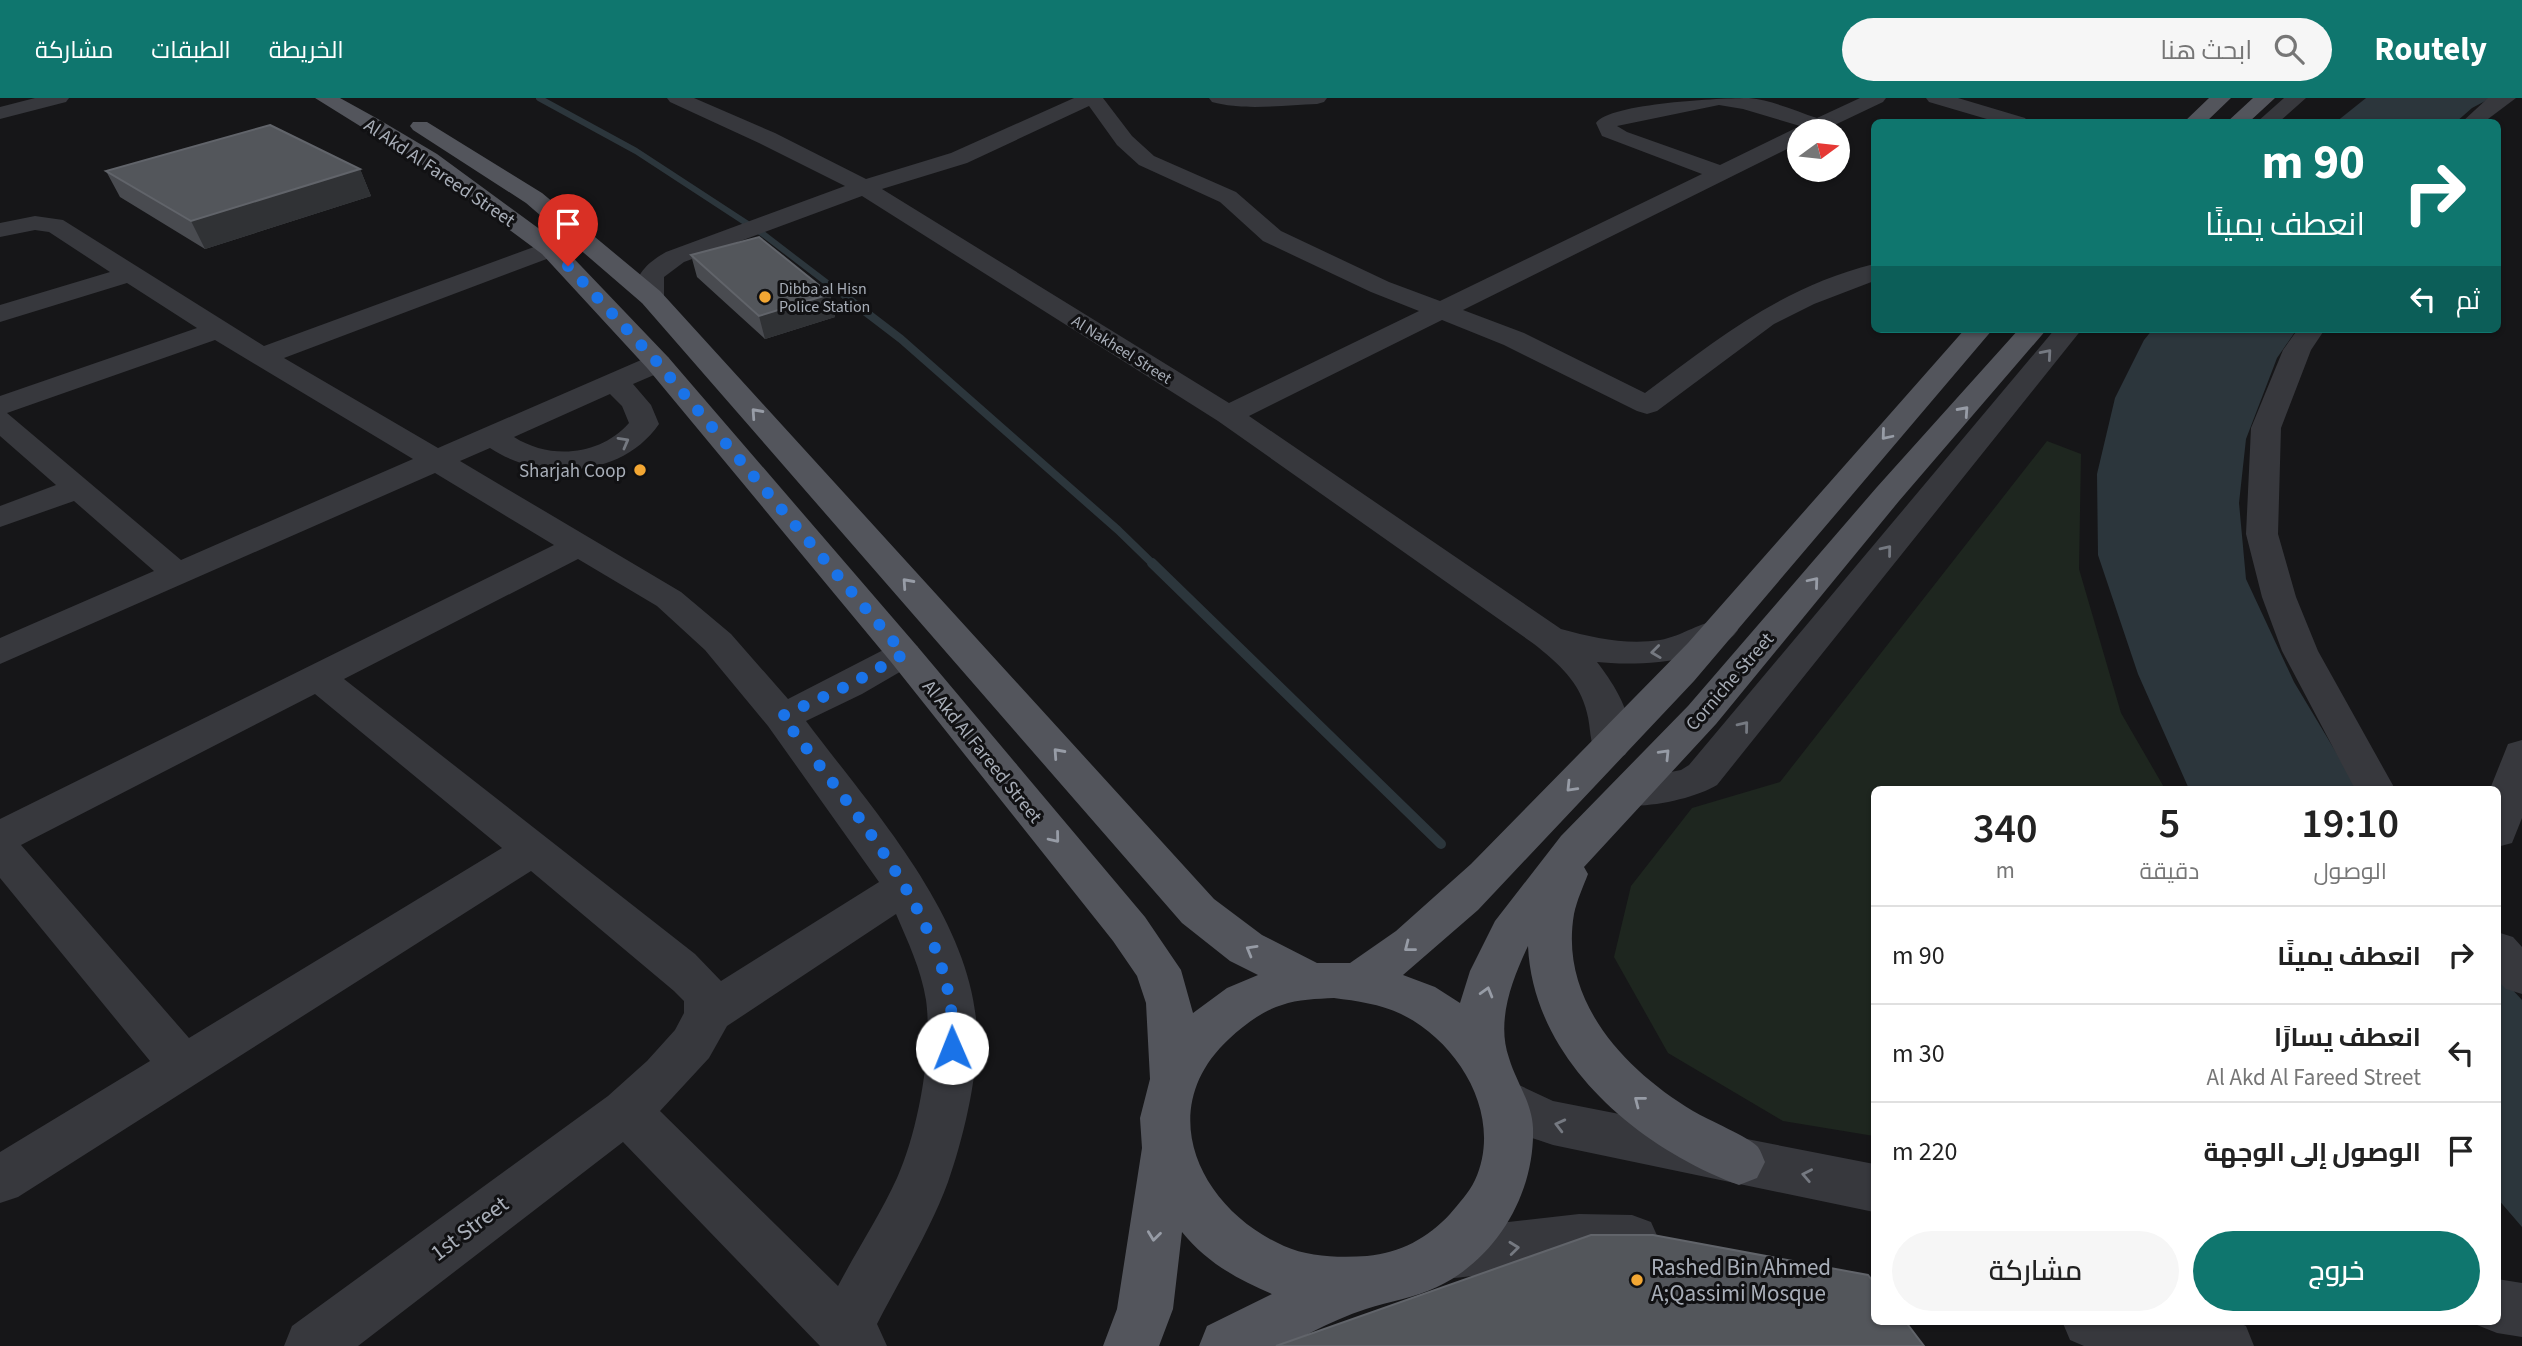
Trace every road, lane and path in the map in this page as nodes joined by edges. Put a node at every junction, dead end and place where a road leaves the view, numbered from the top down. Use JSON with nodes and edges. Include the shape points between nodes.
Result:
{"nodes":[{"id":1,"x":59,"y":98,"type":"edge"},
{"id":2,"x":325,"y":98,"type":"edge"},
{"id":3,"x":368,"y":98,"type":"edge"},
{"id":4,"x":677,"y":98,"type":"edge"},
{"id":5,"x":1092,"y":98,"type":"edge"},
{"id":6,"x":1219,"y":98,"type":"edge"},
{"id":7,"x":1317,"y":98,"type":"edge"},
{"id":8,"x":1936,"y":98,"type":"edge"},
{"id":9,"x":2265,"y":98,"type":"edge"},
{"id":10,"x":2296,"y":98,"type":"edge"},
{"id":11,"x":2506,"y":98,"type":"edge"},
{"id":12,"x":2217,"y":99,"type":"edge"},
{"id":13,"x":1863,"y":100,"type":"edge"},
{"id":14,"x":0,"y":113,"type":"edge"},
{"id":15,"x":1828,"y":119,"type":"edge"},
{"id":16,"x":2008,"y":119,"type":"edge"},
{"id":17,"x":2197,"y":119,"type":"edge"},
{"id":18,"x":2240,"y":119,"type":"edge"},
{"id":19,"x":2271,"y":119,"type":"edge"},
{"id":20,"x":2476,"y":119,"type":"edge"},
{"id":21,"x":1787,"y":121,"type":"edge"},
{"id":22,"x":1787,"y":140,"type":"edge"},
{"id":23,"x":1720,"y":173,"type":"junction"},
{"id":24,"x":864,"y":187,"type":"junction"},
{"id":25,"x":0,"y":230,"type":"edge"},
{"id":26,"x":551,"y":248,"type":"junction"},
{"id":27,"x":597,"y":252,"type":"junction"},
{"id":28,"x":675,"y":257,"type":"junction"},
{"id":29,"x":1871,"y":273,"type":"edge"},
{"id":30,"x":129,"y":274,"type":"junction"},
{"id":31,"x":650,"y":297,"type":"junction"},
{"id":32,"x":1441,"y":311,"type":"junction"},
{"id":33,"x":0,"y":314,"type":"edge"},
{"id":34,"x":218,"y":330,"type":"junction"},
{"id":35,"x":1977,"y":333,"type":"edge"},
{"id":36,"x":2030,"y":333,"type":"edge"},
{"id":37,"x":2066,"y":333,"type":"edge"},
{"id":38,"x":2309,"y":333,"type":"edge"},
{"id":39,"x":263,"y":356,"type":"junction"},
{"id":40,"x":658,"y":363,"type":"junction"},
{"id":41,"x":612,"y":382,"type":"junction"},
{"id":42,"x":0,"y":406,"type":"edge"},
{"id":43,"x":1228,"y":415,"type":"junction"},
{"id":44,"x":0,"y":420,"type":"edge"},
{"id":45,"x":492,"y":436,"type":"junction"},
{"id":46,"x":438,"y":461,"type":"junction"},
{"id":47,"x":78,"y":488,"type":"junction"},
{"id":48,"x":0,"y":517,"type":"edge"},
{"id":49,"x":580,"y":545,"type":"junction"},
{"id":50,"x":177,"y":574,"type":"junction"},
{"id":51,"x":1720,"y":630,"type":"junction"},
{"id":52,"x":1547,"y":636,"type":"junction"},
{"id":53,"x":0,"y":652,"type":"edge"},
{"id":54,"x":904,"y":654,"type":"junction"},
{"id":55,"x":318,"y":677,"type":"junction"},
{"id":56,"x":782,"y":716,"type":"junction"},
{"id":57,"x":1611,"y":746,"type":"junction"},
{"id":58,"x":2522,"y":754,"type":"edge"},
{"id":59,"x":2373,"y":786,"type":"edge"},
{"id":60,"x":1628,"y":793,"type":"junction"},
{"id":61,"x":2501,"y":820,"type":"edge"},
{"id":62,"x":0,"y":837,"type":"edge"},
{"id":63,"x":1576,"y":847,"type":"junction"},
{"id":64,"x":0,"y":849,"type":"edge"},
{"id":65,"x":533,"y":849,"type":"junction"},
{"id":66,"x":906,"y":886,"type":"junction"},
{"id":67,"x":2501,"y":954,"type":"edge"},
{"id":68,"x":2522,"y":976,"type":"edge"},
{"id":69,"x":1334,"y":982,"type":"junction"},
{"id":70,"x":709,"y":1013,"type":"junction"},
{"id":71,"x":184,"y":1067,"type":"junction"},
{"id":72,"x":1174,"y":1077,"type":"junction"},
{"id":73,"x":1494,"y":1079,"type":"junction"},
{"id":74,"x":626,"y":1111,"type":"junction"},
{"id":75,"x":1166,"y":1144,"type":"junction"},
{"id":76,"x":1739,"y":1162,"type":"junction"},
{"id":77,"x":0,"y":1180,"type":"edge"},
{"id":78,"x":1871,"y":1187,"type":"edge"},
{"id":79,"x":1683,"y":1247,"type":"edge"},
{"id":80,"x":1446,"y":1254,"type":"junction"},
{"id":81,"x":1369,"y":1282,"type":"junction"},
{"id":82,"x":2112,"y":1325,"type":"edge"},
{"id":83,"x":851,"y":1339,"type":"edge"},
{"id":84,"x":312,"y":1346,"type":"edge"},
{"id":85,"x":1130,"y":1346,"type":"edge"},
{"id":86,"x":1227,"y":1346,"type":"edge"},
{"id":87,"x":2226,"y":1346,"type":"edge"}],
"edges":[{"from":1,"to":14,"type":"street"},
{"from":2,"to":26,"type":"main road","name":"Al Akd Al Fareed Street","via":[[429,159]]},
{"from":3,"to":27,"type":"main road","name":"Al Akd Al Fareed Street","via":[[523,191]]},
{"from":4,"to":24,"type":"street","name":"Al Nakheel Street"},
{"from":5,"to":24,"type":"street","via":[[959,158]]},
{"from":5,"to":32,"type":"street","via":[[1146,160],[1229,198],[1258,227],[1297,250]]},
{"from":6,"to":7,"type":"street"},
{"from":8,"to":16,"type":"street"},
{"from":9,"to":18,"type":"main road"},
{"from":10,"to":19,"type":"street"},
{"from":11,"to":20,"type":"street"},
{"from":12,"to":17,"type":"main road"},
{"from":13,"to":15,"type":"street"},
{"from":21,"to":23,"type":"street","via":[[1746,103],[1719,99],[1606,123],[1619,137]]},
{"from":22,"to":23,"type":"street"},
{"from":23,"to":32,"type":"street"},
{"from":24,"to":28,"type":"street"},
{"from":24,"to":43,"type":"street","name":"Al Nakheel Street"},
{"from":25,"to":30,"type":"street","via":[[51,223]]},
{"from":26,"to":39,"type":"street"},
{"from":26,"to":40,"type":"main road","name":"Al Akd Al Fareed Street"},
{"from":27,"to":28,"type":"street","via":[[627,260]]},
{"from":27,"to":31,"type":"main road","name":"Al Akd Al Fareed Street"},
{"from":28,"to":31,"type":"street","via":[[653,270]]},
{"from":29,"to":32,"type":"street","via":[[1765,318],[1647,405],[1526,344]]},
{"from":30,"to":33,"type":"street"},
{"from":30,"to":34,"type":"street"},
{"from":69,"to":31,"type":"main road","name":"Al Akd Al Fareed Street","one_way":true,"via":[[1246,948],[1198,911]]},
{"from":32,"to":43,"type":"street"},
{"from":34,"to":39,"type":"street"},
{"from":34,"to":42,"type":"street"},
{"from":35,"to":51,"type":"main road","name":"Corniche Street","one_way":true},
{"from":60,"to":36,"type":"main road","name":"Corniche Street","one_way":true,"via":[[1702,715]]},
{"from":60,"to":37,"type":"street","one_way":true,"via":[[1690,782],[1703,775]]},
{"from":38,"to":59,"type":"street","via":[[2297,350],[2266,428],[2262,534],[2300,651]]},
{"from":39,"to":46,"type":"street"},
{"from":40,"to":41,"type":"street"},
{"from":40,"to":54,"type":"main road","name":"Al Akd Al Fareed Street"},
{"from":41,"to":45,"type":"street"},
{"from":45,"to":41,"type":"street","one_way":true,"via":[[517,452],[548,462],[572,461],[631,439],[644,424],[642,416],[625,390]]},
{"from":43,"to":52,"type":"street","name":"Al Nakheel Street"},
{"from":44,"to":47,"type":"street"},
{"from":45,"to":46,"type":"street"},
{"from":46,"to":49,"type":"street"},
{"from":46,"to":50,"type":"street"},
{"from":47,"to":48,"type":"street"},
{"from":47,"to":50,"type":"street"},
{"from":49,"to":55,"type":"street"},
{"from":49,"to":56,"type":"street","via":[[688,613]]},
{"from":50,"to":53,"type":"street"},
{"from":51,"to":52,"type":"street","name":"Al Nakheel Street","one_way":true,"via":[[1699,642],[1642,654],[1588,649]]},
{"from":51,"to":57,"type":"main road","name":"Corniche Street"},
{"from":52,"to":57,"type":"street","name":"Al Nakheel Street","via":[[1567,651],[1596,686],[1606,705]]},
{"from":54,"to":56,"type":"street"},
{"from":54,"to":72,"type":"main road","name":"Al Akd Al Fareed Street","one_way":true,"via":[[1158,970],[1170,1003]]},
{"from":55,"to":62,"type":"street"},
{"from":55,"to":65,"type":"street"},
{"from":56,"to":66,"type":"street"},
{"from":57,"to":69,"type":"main road","name":"Corniche Street","one_way":true,"via":[[1453,909],[1389,963]]},
{"from":58,"to":61,"type":"street"},
{"from":60,"to":63,"type":"main road","name":"Corniche Street"},
{"from":73,"to":63,"type":"main road","name":"Corniche Street","one_way":true,"via":[[1481,1017],[1493,971],[1511,933]]},
{"from":76,"to":63,"type":"main road","one_way":true,"via":[[1675,1127],[1618,1083],[1563,1007],[1553,978],[1552,914]]},
{"from":64,"to":71,"type":"street"},
{"from":65,"to":70,"type":"street","via":[[679,967],[707,998]]},
{"from":65,"to":71,"type":"street"},
{"from":66,"to":70,"type":"street"},
{"from":66,"to":83,"type":"street","via":[[939,961],[949,998],[950,1064],[922,1182]]},
{"from":67,"to":68,"type":"street"},
{"from":69,"to":72,"type":"main road","via":[[1267,991],[1228,1011],[1195,1040]]},
{"from":69,"to":73,"type":"main road","via":[[1401,993],[1441,1015],[1475,1044]]},
{"from":70,"to":74,"type":"street","name":"1st Street","via":[[696,1040]]},
{"from":71,"to":77,"type":"street"},
{"from":72,"to":75,"type":"main road","via":[[1166,1109]]},
{"from":76,"to":73,"type":"street","one_way":true,"via":[[1553,1123],[1523,1112]]},
{"from":73,"to":80,"type":"main road","name":"Corniche Street","via":[[1510,1141],[1502,1183],[1480,1222]]},
{"from":74,"to":83,"type":"street"},
{"from":74,"to":84,"type":"street","name":"1st Street"},
{"from":75,"to":81,"type":"main road","via":[[1181,1190],[1212,1231],[1257,1263],[1311,1281]]},
{"from":75,"to":85,"type":"main road","one_way":true,"via":[[1145,1309]]},
{"from":78,"to":76,"type":"street","one_way":true},
{"from":80,"to":79,"type":"street","one_way":true,"via":[[1579,1239],[1642,1240]]},
{"from":80,"to":81,"type":"main road","name":"Corniche Street","via":[[1401,1275]]},
{"from":81,"to":86,"type":"main road","via":[[1294,1311]]},
{"from":82,"to":87,"type":"street"}]}
